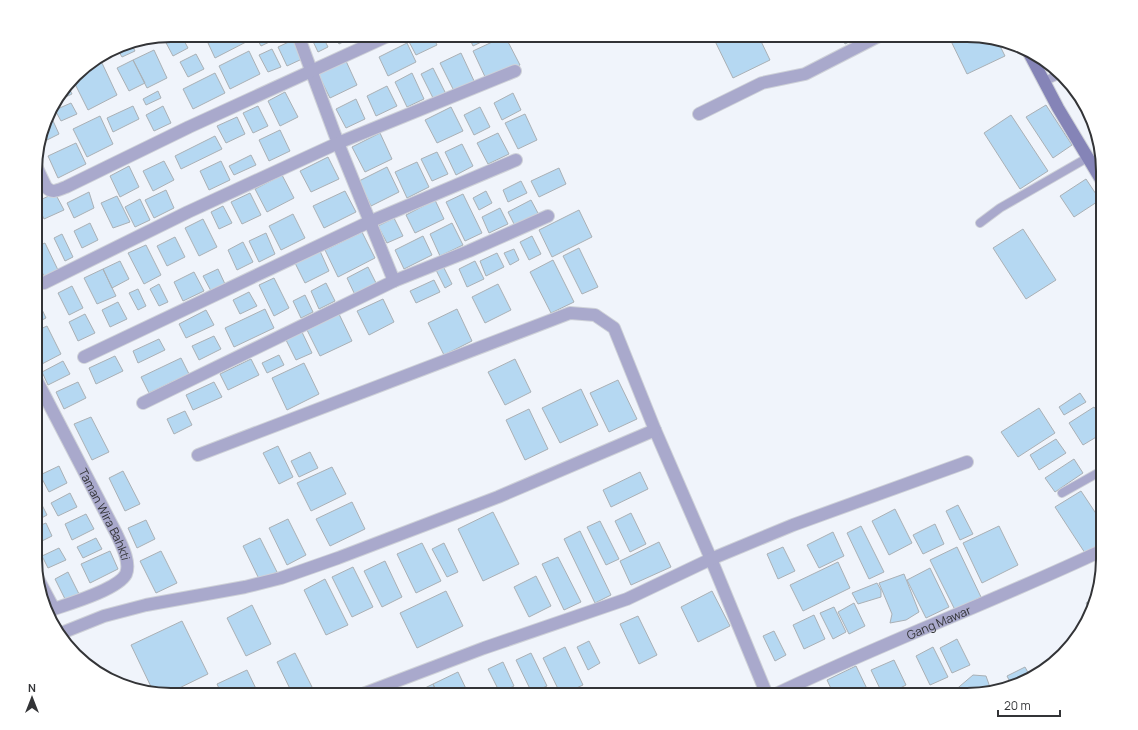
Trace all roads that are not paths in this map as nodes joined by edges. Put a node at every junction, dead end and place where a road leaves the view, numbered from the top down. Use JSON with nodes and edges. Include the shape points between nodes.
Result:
{"nodes":[{"id":1,"x":301,"y":42,"type":"edge"},
{"id":2,"x":375,"y":42,"type":"edge"},
{"id":3,"x":867,"y":42,"type":"edge"},
{"id":4,"x":1033,"y":61,"type":"edge"},
{"id":5,"x":311,"y":71,"type":"junction"},
{"id":6,"x":515,"y":71,"type":"dead end"},
{"id":7,"x":1055,"y":77,"type":"edge"},
{"id":8,"x":1045,"y":81,"type":"junction"},
{"id":9,"x":699,"y":114,"type":"dead end"},
{"id":10,"x":338,"y":144,"type":"junction"},
{"id":11,"x":1087,"y":158,"type":"junction"},
{"id":12,"x":516,"y":160,"type":"dead end"},
{"id":13,"x":1096,"y":172,"type":"edge"},
{"id":14,"x":42,"y":179,"type":"edge"},
{"id":15,"x":548,"y":216,"type":"dead end"},
{"id":16,"x":369,"y":222,"type":"junction"},
{"id":17,"x":980,"y":223,"type":"dead end"},
{"id":18,"x":394,"y":281,"type":"junction"},
{"id":19,"x":44,"y":283,"type":"dead end"},
{"id":20,"x":84,"y":357,"type":"dead end"},
{"id":21,"x":42,"y":391,"type":"edge"},
{"id":22,"x":143,"y":403,"type":"dead end"},
{"id":23,"x":655,"y":430,"type":"junction"},
{"id":24,"x":198,"y":456,"type":"dead end"},
{"id":25,"x":967,"y":462,"type":"dead end"},
{"id":26,"x":1096,"y":474,"type":"edge"},
{"id":27,"x":1062,"y":493,"type":"dead end"},
{"id":28,"x":1096,"y":553,"type":"edge"},
{"id":29,"x":711,"y":559,"type":"junction"},
{"id":30,"x":53,"y":609,"type":"edge"},
{"id":31,"x":66,"y":633,"type":"edge"},
{"id":32,"x":378,"y":688,"type":"edge"},
{"id":33,"x":764,"y":688,"type":"edge"},
{"id":34,"x":789,"y":688,"type":"edge"}],
"edges":[{"from":1,"to":5,"type":"street"},
{"from":2,"to":5,"type":"street"},
{"from":3,"to":9,"type":"street","via":[[805,74],[762,84]]},
{"from":4,"to":8,"type":"street"},
{"from":5,"to":10,"type":"street"},
{"from":5,"to":14,"type":"street","via":[[59,190],[51,191]]},
{"from":6,"to":10,"type":"street"},
{"from":7,"to":8,"type":"lane"},
{"from":8,"to":11,"type":"street"},
{"from":10,"to":16,"type":"street"},
{"from":10,"to":19,"type":"street","via":[[188,212]]},
{"from":11,"to":13,"type":"street"},
{"from":11,"to":17,"type":"lane","via":[[1000,208]]},
{"from":12,"to":16,"type":"street"},
{"from":15,"to":18,"type":"street"},
{"from":16,"to":18,"type":"street"},
{"from":16,"to":20,"type":"street"},
{"from":18,"to":22,"type":"street"},
{"from":21,"to":30,"type":"street","name":"Taman Wira Bahkti","via":[[116,533],[127,564],[126,574],[120,582]]},
{"from":23,"to":24,"type":"street","via":[[614,328],[595,315],[570,313]]},
{"from":23,"to":29,"type":"street"},
{"from":23,"to":31,"type":"street","via":[[498,497],[338,558],[245,587],[104,616]]},
{"from":25,"to":29,"type":"street"},
{"from":26,"to":27,"type":"lane"},
{"from":28,"to":34,"type":"street","name":"Gang Mawar","via":[[861,654]]},
{"from":29,"to":32,"type":"street","via":[[627,599],[484,648]]},
{"from":29,"to":33,"type":"street"}]}
